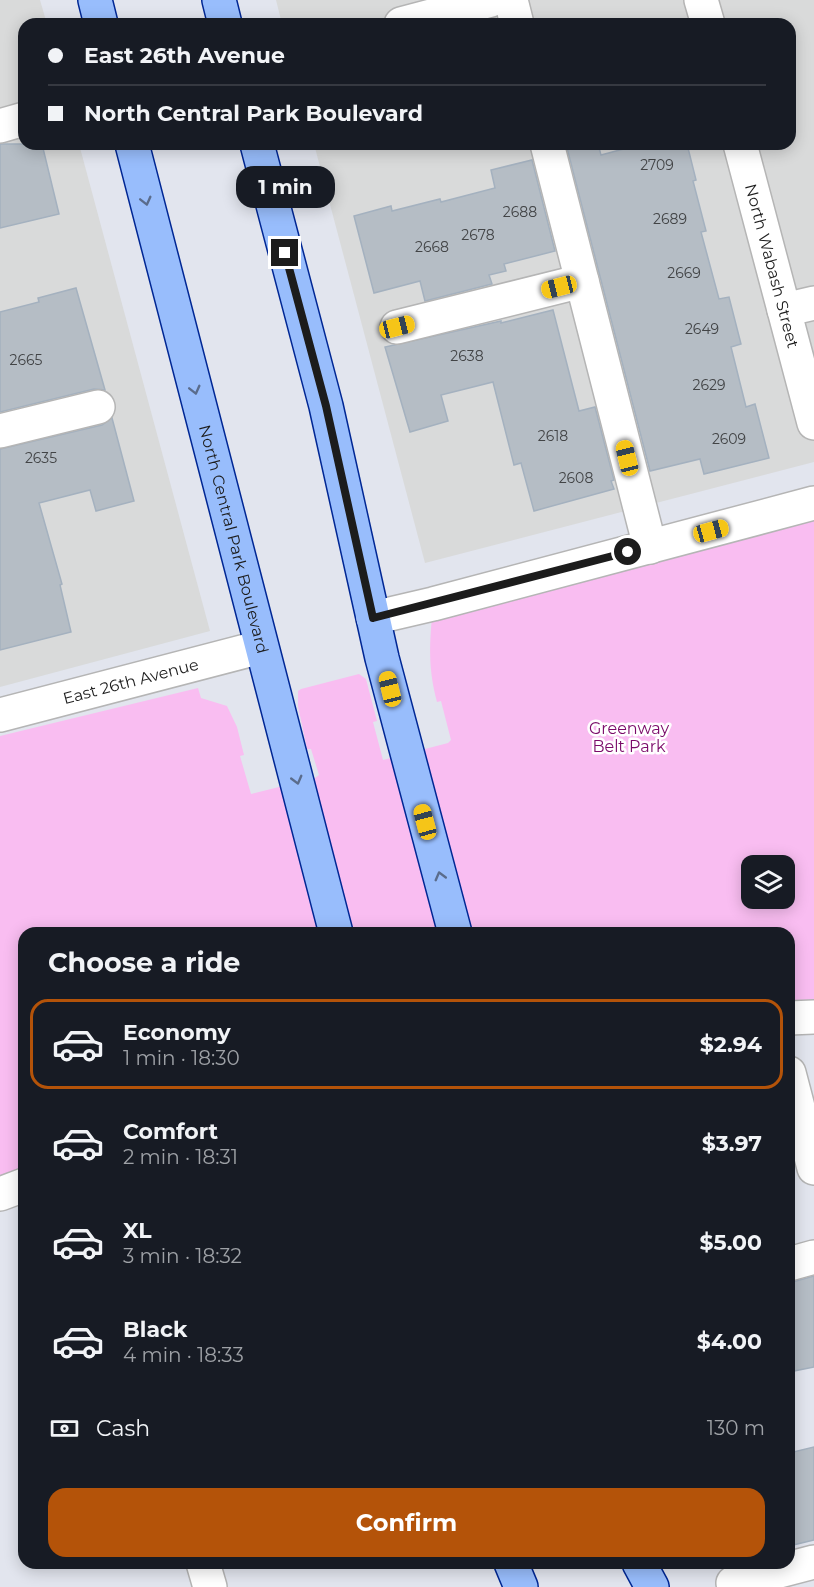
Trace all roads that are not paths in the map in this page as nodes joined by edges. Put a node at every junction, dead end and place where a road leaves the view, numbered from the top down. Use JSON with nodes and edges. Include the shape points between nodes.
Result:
{"nodes":[{"id":1,"x":95,"y":0,"type":"edge"},
{"id":2,"x":219,"y":0,"type":"edge"},
{"id":3,"x":491,"y":0,"type":"edge"},
{"id":4,"x":511,"y":0,"type":"edge"},
{"id":5,"x":701,"y":0,"type":"edge"},
{"id":6,"x":100,"y":18,"type":"edge"},
{"id":7,"x":224,"y":18,"type":"edge"},
{"id":8,"x":424,"y":18,"type":"edge"},
{"id":9,"x":516,"y":18,"type":"edge"},
{"id":10,"x":706,"y":18,"type":"edge"},
{"id":11,"x":18,"y":122,"type":"edge"},
{"id":12,"x":0,"y":126,"type":"edge"},
{"id":13,"x":134,"y":150,"type":"edge"},
{"id":14,"x":259,"y":150,"type":"edge"},
{"id":15,"x":549,"y":150,"type":"edge"},
{"id":16,"x":742,"y":150,"type":"edge"},
{"id":17,"x":582,"y":281,"type":"junction"},
{"id":18,"x":799,"y":307,"type":"edge"},
{"id":19,"x":397,"y":327,"type":"dead end"},
{"id":20,"x":98,"y":407,"type":"dead end"},
{"id":21,"x":814,"y":423,"type":"edge"},
{"id":22,"x":0,"y":431,"type":"edge"},
{"id":23,"x":814,"y":503,"type":"edge"},
{"id":24,"x":650,"y":547,"type":"junction"},
{"id":25,"x":373,"y":618,"type":"junction"},
{"id":26,"x":261,"y":647,"type":"junction"},
{"id":27,"x":0,"y":715,"type":"edge"},
{"id":28,"x":334,"y":927,"type":"edge"},
{"id":29,"x":453,"y":927,"type":"edge"},
{"id":30,"x":814,"y":1017,"type":"edge"},
{"id":31,"x":795,"y":1018,"type":"edge"},
{"id":32,"x":795,"y":1096,"type":"edge"},
{"id":33,"x":814,"y":1168,"type":"edge"},
{"id":34,"x":18,"y":1187,"type":"edge"},
{"id":35,"x":0,"y":1194,"type":"edge"},
{"id":36,"x":814,"y":1257,"type":"edge"},
{"id":37,"x":795,"y":1262,"type":"edge"},
{"id":38,"x":814,"y":1562,"type":"edge"},
{"id":39,"x":795,"y":1567,"type":"edge"},
{"id":40,"x":205,"y":1569,"type":"edge"},
{"id":41,"x":513,"y":1569,"type":"edge"},
{"id":42,"x":642,"y":1569,"type":"edge"},
{"id":43,"x":787,"y":1569,"type":"edge"},
{"id":44,"x":733,"y":1583,"type":"dead end"},
{"id":45,"x":210,"y":1587,"type":"edge"},
{"id":46,"x":520,"y":1587,"type":"edge"},
{"id":47,"x":652,"y":1587,"type":"edge"}],
"edges":[{"from":1,"to":6,"type":"main road"},
{"from":2,"to":7,"type":"main road"},
{"from":3,"to":8,"type":"street"},
{"from":4,"to":9,"type":"street"},
{"from":5,"to":10,"type":"street"},
{"from":11,"to":12,"type":"street"},
{"from":13,"to":26,"type":"main road","name":"North Central Park Boulevard","one_way":true},
{"from":14,"to":25,"type":"main road","via":[[326,406]]},
{"from":15,"to":17,"type":"street"},
{"from":16,"to":18,"type":"street","name":"North Wabash Street"},
{"from":17,"to":19,"type":"street"},
{"from":17,"to":24,"type":"street"},
{"from":18,"to":21,"type":"street","name":"North Wabash Street"},
{"from":20,"to":22,"type":"street"},
{"from":23,"to":24,"type":"street"},
{"from":24,"to":25,"type":"street"},
{"from":29,"to":25,"type":"main road","one_way":true},
{"from":26,"to":27,"type":"street","name":"East 26th Avenue"},
{"from":26,"to":28,"type":"main road","name":"North Central Park Boulevard","one_way":true},
{"from":30,"to":31,"type":"street"},
{"from":32,"to":33,"type":"street"},
{"from":34,"to":35,"type":"street"},
{"from":36,"to":37,"type":"street"},
{"from":38,"to":39,"type":"street"},
{"from":40,"to":45,"type":"street"},
{"from":41,"to":46,"type":"main road"},
{"from":42,"to":47,"type":"main road"},
{"from":43,"to":44,"type":"street"}]}
